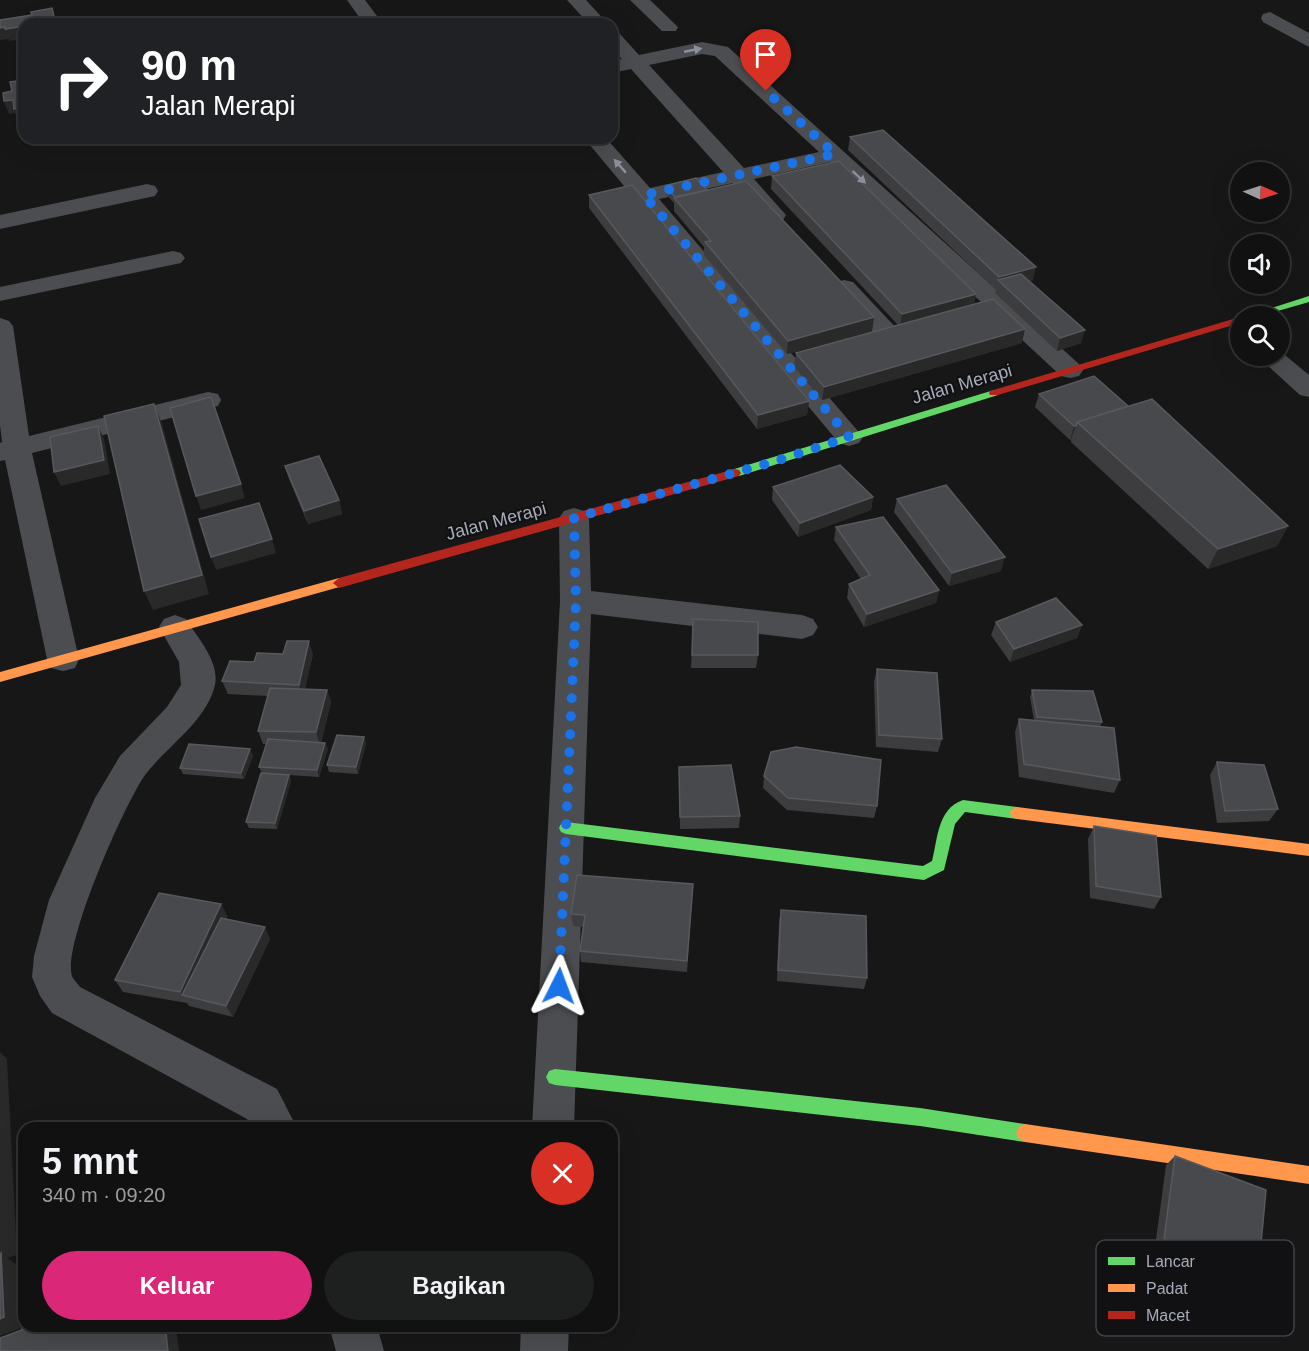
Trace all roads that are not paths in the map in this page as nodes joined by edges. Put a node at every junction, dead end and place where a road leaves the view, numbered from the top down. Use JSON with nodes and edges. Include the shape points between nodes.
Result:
{"nodes":[{"id":1,"x":356,"y":0,"type":"edge"},
{"id":2,"x":576,"y":0,"type":"edge"},
{"id":3,"x":639,"y":0,"type":"edge"},
{"id":4,"x":370,"y":18,"type":"edge"},
{"id":5,"x":593,"y":18,"type":"edge"},
{"id":6,"x":1270,"y":18,"type":"dead end"},
{"id":7,"x":669,"y":27,"type":"dead end"},
{"id":8,"x":1309,"y":41,"type":"edge"},
{"id":9,"x":618,"y":43,"type":"edge"},
{"id":10,"x":636,"y":62,"type":"junction"},
{"id":11,"x":618,"y":66,"type":"edge"},
{"id":12,"x":600,"y":144,"type":"edge"},
{"id":13,"x":835,"y":154,"type":"junction"},
{"id":14,"x":737,"y":175,"type":"junction"},
{"id":15,"x":147,"y":191,"type":"dead end"},
{"id":16,"x":644,"y":195,"type":"junction"},
{"id":17,"x":0,"y":222,"type":"edge"},
{"id":18,"x":794,"y":234,"type":"edge"},
{"id":19,"x":173,"y":258,"type":"dead end"},
{"id":20,"x":826,"y":268,"type":"edge"},
{"id":21,"x":0,"y":294,"type":"edge"},
{"id":22,"x":1309,"y":299,"type":"edge"},
{"id":23,"x":1288,"y":306,"type":"edge"},
{"id":24,"x":1230,"y":325,"type":"edge"},
{"id":25,"x":0,"y":326,"type":"edge"},
{"id":26,"x":890,"y":336,"type":"edge"},
{"id":27,"x":1281,"y":366,"type":"edge"},
{"id":28,"x":1070,"y":370,"type":"junction"},
{"id":29,"x":1309,"y":389,"type":"edge"},
{"id":30,"x":208,"y":400,"type":"edge"},
{"id":31,"x":849,"y":437,"type":"junction"},
{"id":32,"x":9,"y":450,"type":"edge"},
{"id":33,"x":574,"y":518,"type":"junction"},
{"id":34,"x":576,"y":601,"type":"junction"},
{"id":35,"x":175,"y":627,"type":"junction"},
{"id":36,"x":802,"y":627,"type":"dead end"},
{"id":37,"x":63,"y":659,"type":"junction"},
{"id":38,"x":0,"y":677,"type":"edge"},
{"id":39,"x":567,"y":828,"type":"junction"},
{"id":40,"x":1309,"y":850,"type":"edge"},
{"id":41,"x":555,"y":1077,"type":"junction"},
{"id":42,"x":272,"y":1122,"type":"edge"},
{"id":43,"x":553,"y":1122,"type":"edge"},
{"id":44,"x":1309,"y":1175,"type":"edge"},
{"id":45,"x":355,"y":1332,"type":"edge"},
{"id":46,"x":545,"y":1332,"type":"edge"},
{"id":47,"x":360,"y":1351,"type":"edge"},
{"id":48,"x":544,"y":1351,"type":"edge"}],
"edges":[{"from":1,"to":4,"type":"street"},
{"from":2,"to":5,"type":"street"},
{"from":3,"to":7,"type":"street"},
{"from":6,"to":8,"type":"street"},
{"from":9,"to":10,"type":"street"},
{"from":10,"to":11,"type":"street"},
{"from":10,"to":13,"type":"street","one_way":true,"via":[[702,48],[719,50]]},
{"from":10,"to":14,"type":"street"},
{"from":16,"to":12,"type":"street","one_way":true},
{"from":13,"to":14,"type":"street"},
{"from":13,"to":28,"type":"street","one_way":true,"via":[[987,308]]},
{"from":14,"to":16,"type":"street"},
{"from":14,"to":18,"type":"street"},
{"from":15,"to":17,"type":"street"},
{"from":16,"to":31,"type":"street","via":[[798,361]]},
{"from":19,"to":21,"type":"street"},
{"from":20,"to":26,"type":"street"},
{"from":22,"to":23,"type":"street","name":"Jalan Merapi"},
{"from":24,"to":28,"type":"street","name":"Jalan Merapi"},
{"from":25,"to":32,"type":"street"},
{"from":27,"to":29,"type":"street"},
{"from":28,"to":31,"type":"street","name":"Jalan Merapi"},
{"from":30,"to":32,"type":"street"},
{"from":31,"to":33,"type":"street","name":"Jalan Merapi"},
{"from":32,"to":37,"type":"street"},
{"from":33,"to":34,"type":"street"},
{"from":33,"to":35,"type":"street","name":"Jalan Merapi"},
{"from":34,"to":36,"type":"street"},
{"from":34,"to":39,"type":"street"},
{"from":35,"to":37,"type":"street","name":"Jalan Merapi"},
{"from":35,"to":42,"type":"street","via":[[200,671],[198,687],[188,704],[133,765],[98,826],[53,950],[52,980],[66,1000],[255,1098]]},
{"from":37,"to":38,"type":"street","name":"Jalan Merapi"},
{"from":39,"to":40,"type":"street","via":[[924,873],[939,866],[948,816],[963,806]]},
{"from":39,"to":41,"type":"street"},
{"from":41,"to":43,"type":"street"},
{"from":41,"to":44,"type":"street","via":[[920,1117]]},
{"from":45,"to":47,"type":"street"},
{"from":46,"to":48,"type":"street"}]}
